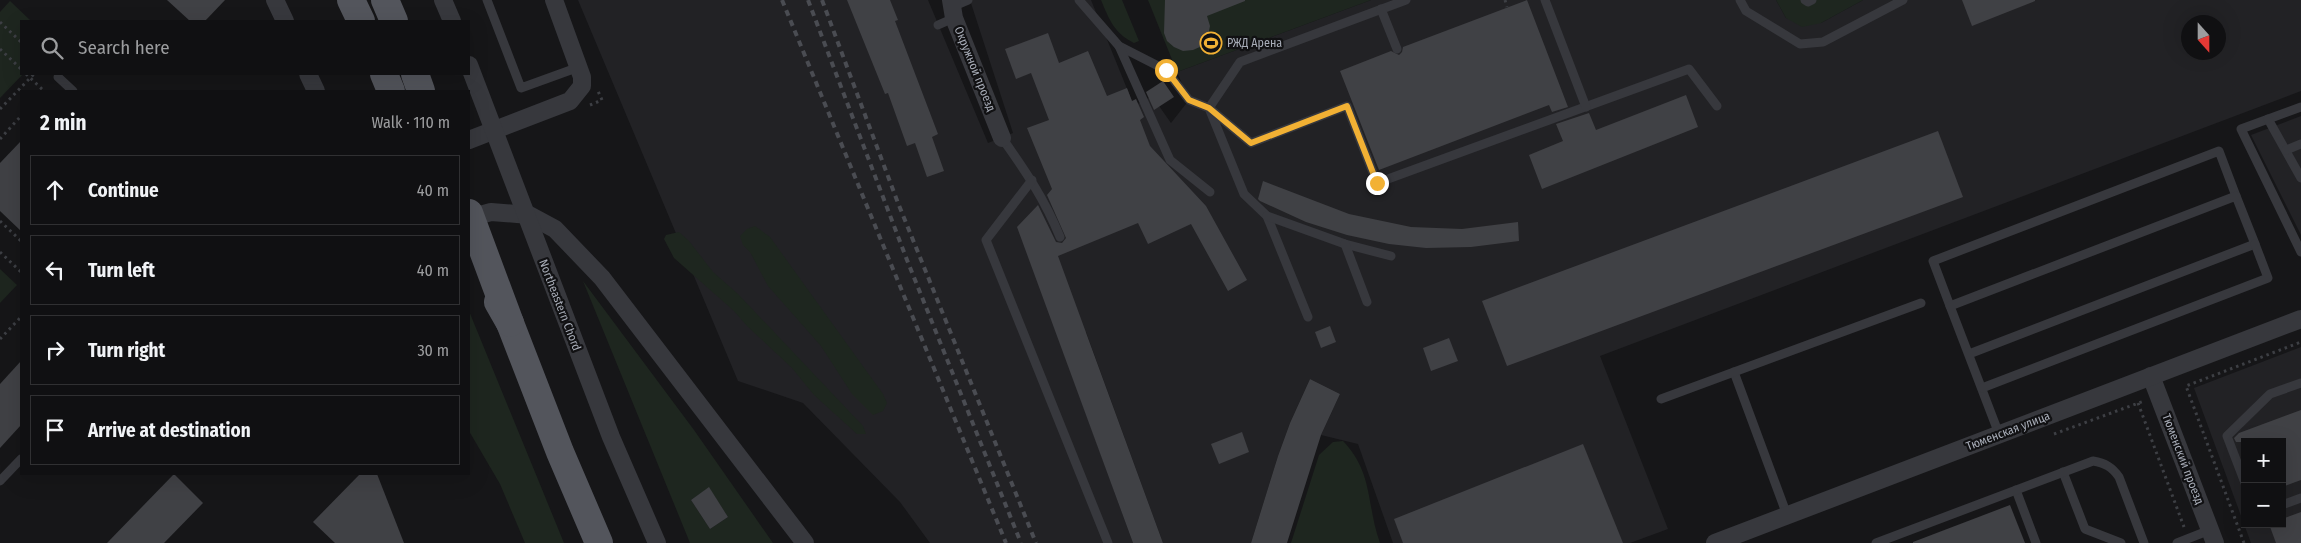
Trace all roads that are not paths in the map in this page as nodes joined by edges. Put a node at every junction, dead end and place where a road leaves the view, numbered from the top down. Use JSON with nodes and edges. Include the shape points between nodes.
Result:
{"nodes":[{"id":1,"x":275,"y":0,"type":"edge"},
{"id":2,"x":351,"y":0,"type":"edge"},
{"id":3,"x":385,"y":0,"type":"edge"},
{"id":4,"x":444,"y":0,"type":"edge"},
{"id":5,"x":487,"y":0,"type":"edge"},
{"id":6,"x":554,"y":0,"type":"edge"},
{"id":7,"x":1079,"y":0,"type":"edge"},
{"id":8,"x":1406,"y":0,"type":"edge"},
{"id":9,"x":1546,"y":0,"type":"edge"},
{"id":10,"x":1740,"y":0,"type":"edge"},
{"id":11,"x":1805,"y":0,"type":"edge"},
{"id":12,"x":1812,"y":0,"type":"edge"},
{"id":13,"x":1903,"y":0,"type":"edge"},
{"id":14,"x":953,"y":10,"type":"edge"},
{"id":15,"x":1381,"y":10,"type":"junction"},
{"id":16,"x":285,"y":20,"type":"edge"},
{"id":17,"x":361,"y":20,"type":"edge"},
{"id":18,"x":394,"y":20,"type":"edge"},
{"id":19,"x":452,"y":20,"type":"edge"},
{"id":20,"x":1119,"y":46,"type":"junction"},
{"id":21,"x":1397,"y":49,"type":"dead end"},
{"id":22,"x":579,"y":67,"type":"junction"},
{"id":23,"x":470,"y":68,"type":"edge"},
{"id":24,"x":308,"y":75,"type":"edge"},
{"id":25,"x":384,"y":75,"type":"edge"},
{"id":26,"x":414,"y":75,"type":"edge"},
{"id":27,"x":58,"y":78,"type":"dead end"},
{"id":28,"x":72,"y":90,"type":"edge"},
{"id":29,"x":316,"y":90,"type":"edge"},
{"id":30,"x":391,"y":90,"type":"edge"},
{"id":31,"x":421,"y":90,"type":"edge"},
{"id":32,"x":1717,"y":106,"type":"dead end"},
{"id":33,"x":1586,"y":107,"type":"junction"},
{"id":34,"x":2301,"y":107,"type":"edge"},
{"id":35,"x":1209,"y":108,"type":"junction"},
{"id":36,"x":2268,"y":119,"type":"junction"},
{"id":37,"x":1002,"y":138,"type":"joint"},
{"id":38,"x":470,"y":140,"type":"edge"},
{"id":39,"x":2301,"y":144,"type":"edge"},
{"id":40,"x":2286,"y":150,"type":"junction"},
{"id":41,"x":2301,"y":178,"type":"edge"},
{"id":42,"x":1032,"y":180,"type":"junction"},
{"id":43,"x":1210,"y":192,"type":"dead end"},
{"id":44,"x":2236,"y":196,"type":"junction"},
{"id":45,"x":470,"y":216,"type":"edge"},
{"id":46,"x":1267,"y":216,"type":"junction"},
{"id":47,"x":470,"y":218,"type":"edge"},
{"id":48,"x":1060,"y":237,"type":"dead end"},
{"id":49,"x":1345,"y":244,"type":"junction"},
{"id":50,"x":2255,"y":244,"type":"junction"},
{"id":51,"x":470,"y":251,"type":"edge"},
{"id":52,"x":2301,"y":252,"type":"edge"},
{"id":53,"x":1391,"y":256,"type":"dead end"},
{"id":54,"x":1367,"y":302,"type":"dead end"},
{"id":55,"x":1921,"y":303,"type":"dead end"},
{"id":56,"x":1950,"y":306,"type":"junction"},
{"id":57,"x":1308,"y":317,"type":"dead end"},
{"id":58,"x":2301,"y":319,"type":"edge"},
{"id":59,"x":510,"y":324,"type":"junction"},
{"id":60,"x":1969,"y":354,"type":"junction"},
{"id":61,"x":1734,"y":372,"type":"junction"},
{"id":62,"x":2151,"y":376,"type":"junction"},
{"id":63,"x":2301,"y":383,"type":"edge"},
{"id":64,"x":1982,"y":388,"type":"junction"},
{"id":65,"x":1661,"y":399,"type":"dead end"},
{"id":66,"x":2000,"y":434,"type":"junction"},
{"id":67,"x":20,"y":460,"type":"edge"},
{"id":68,"x":2063,"y":472,"type":"junction"},
{"id":69,"x":2241,"y":473,"type":"edge"},
{"id":70,"x":0,"y":481,"type":"edge"},
{"id":71,"x":2016,"y":490,"type":"junction"},
{"id":72,"x":2301,"y":498,"type":"edge"},
{"id":73,"x":2286,"y":504,"type":"edge"},
{"id":74,"x":1787,"y":515,"type":"junction"},
{"id":75,"x":2213,"y":537,"type":"edge"},
{"id":76,"x":599,"y":543,"type":"edge"},
{"id":77,"x":657,"y":543,"type":"edge"},
{"id":78,"x":805,"y":543,"type":"edge"},
{"id":79,"x":1108,"y":543,"type":"edge"},
{"id":80,"x":1715,"y":543,"type":"edge"},
{"id":81,"x":1876,"y":543,"type":"edge"},
{"id":82,"x":2036,"y":543,"type":"edge"},
{"id":83,"x":2121,"y":543,"type":"edge"},
{"id":84,"x":2144,"y":543,"type":"edge"},
{"id":85,"x":2177,"y":543,"type":"edge"}],
"edges":[{"from":1,"to":16,"type":"street"},
{"from":2,"to":17,"type":"main road"},
{"from":3,"to":18,"type":"main road"},
{"from":4,"to":19,"type":"street"},
{"from":5,"to":22,"type":"lane","via":[[521,88]]},
{"from":6,"to":22,"type":"street"},
{"from":7,"to":20,"type":"lane"},
{"from":8,"to":15,"type":"lane"},
{"from":9,"to":33,"type":"lane"},
{"from":10,"to":13,"type":"lane","via":[[1746,11],[1800,44],[1823,42]]},
{"from":11,"to":12,"type":"lane"},
{"from":14,"to":37,"type":"street","name":"Окружной проезд"},
{"from":15,"to":21,"type":"lane"},
{"from":15,"to":35,"type":"lane","via":[[1240,62]]},
{"from":20,"to":35,"type":"lane","via":[[1166,70],[1189,100]]},
{"from":20,"to":43,"type":"lane","via":[[1170,160]]},
{"from":22,"to":38,"type":"street","via":[[582,86],[570,101]]},
{"from":23,"to":77,"type":"street","name":"Northeastern Chord","bridge":true,"via":[[608,428]]},
{"from":24,"to":29,"type":"street"},
{"from":25,"to":30,"type":"main road"},
{"from":26,"to":31,"type":"main road"},
{"from":27,"to":28,"type":"lane"},
{"from":32,"to":33,"type":"lane","via":[[1688,69]]},
{"from":33,"to":35,"type":"lane","via":[[1377,183],[1347,106],[1251,143]]},
{"from":34,"to":36,"type":"lane"},
{"from":35,"to":46,"type":"lane","via":[[1244,194]]},
{"from":36,"to":40,"type":"lane"},
{"from":36,"to":52,"type":"lane","via":[[2241,129]]},
{"from":37,"to":42,"type":"lane"},
{"from":39,"to":40,"type":"lane"},
{"from":40,"to":41,"type":"lane"},
{"from":42,"to":48,"type":"lane"},
{"from":42,"to":79,"type":"lane","via":[[986,240]]},
{"from":44,"to":50,"type":"lane"},
{"from":44,"to":56,"type":"lane"},
{"from":44,"to":56,"type":"lane","via":[[2219,151],[2182,165],[1933,261]]},
{"from":45,"to":59,"type":"main road","bridge":true},
{"from":46,"to":49,"type":"lane"},
{"from":46,"to":57,"type":"lane"},
{"from":47,"to":78,"type":"street","via":[[491,212],[529,215],[556,229],[602,278]]},
{"from":49,"to":53,"type":"lane"},
{"from":49,"to":54,"type":"lane"},
{"from":50,"to":60,"type":"lane"},
{"from":50,"to":64,"type":"lane","via":[[2268,278]]},
{"from":51,"to":59,"type":"main road","bridge":true},
{"from":55,"to":61,"type":"lane"},
{"from":56,"to":60,"type":"lane"},
{"from":58,"to":62,"type":"street","name":"Тюменская улица"},
{"from":59,"to":76,"type":"main road"},
{"from":60,"to":64,"type":"lane"},
{"from":61,"to":65,"type":"lane"},
{"from":61,"to":74,"type":"lane"},
{"from":62,"to":66,"type":"street","name":"Тюменская улица"},
{"from":62,"to":75,"type":"street","name":"Тюменский проезд"},
{"from":63,"to":69,"type":"lane","via":[[2270,394],[2227,436]]},
{"from":64,"to":66,"type":"lane"},
{"from":66,"to":74,"type":"street","name":"Тюменская улица"},
{"from":67,"to":70,"type":"lane"},
{"from":68,"to":71,"type":"lane"},
{"from":68,"to":83,"type":"lane","via":[[2085,529]]},
{"from":68,"to":84,"type":"lane","via":[[2093,461],[2114,469],[2120,477]]},
{"from":71,"to":81,"type":"lane"},
{"from":71,"to":82,"type":"lane"},
{"from":72,"to":73,"type":"lane"},
{"from":74,"to":80,"type":"street","name":"Тюменская улица"},
{"from":75,"to":85,"type":"lane"}]}
